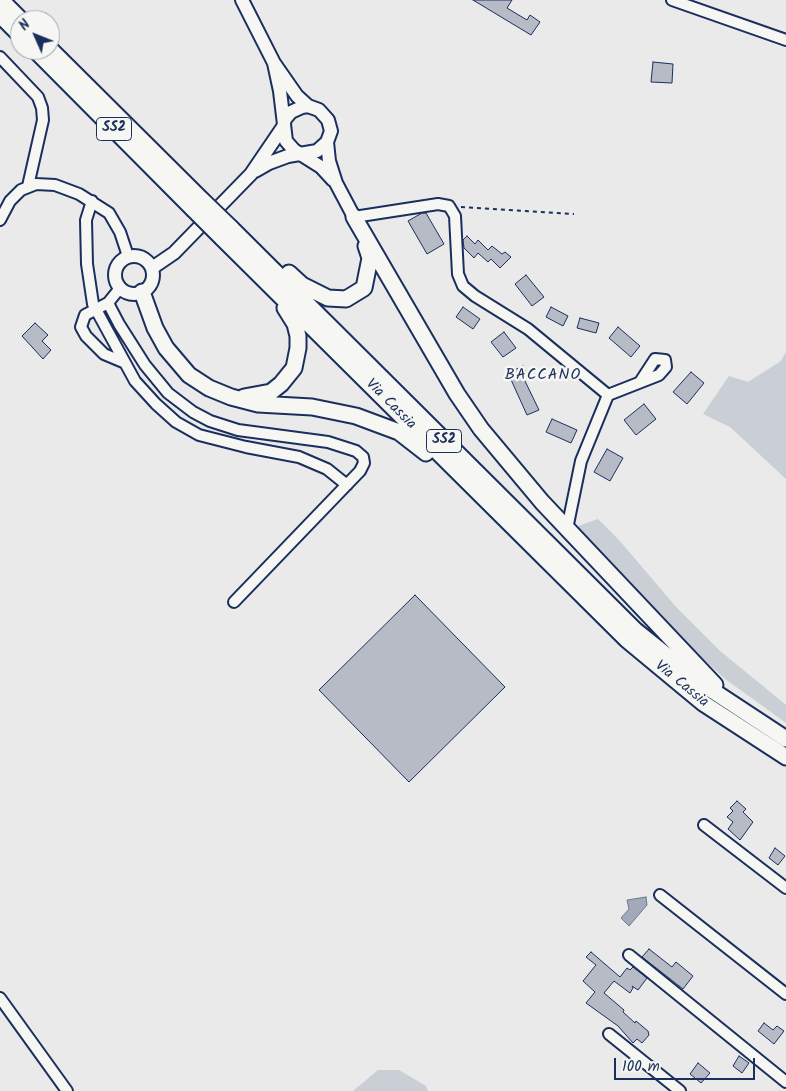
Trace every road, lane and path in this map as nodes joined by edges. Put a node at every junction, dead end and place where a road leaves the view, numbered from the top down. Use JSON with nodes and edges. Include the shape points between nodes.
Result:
{"nodes":[{"id":1,"x":2,"y":0,"type":"edge"},
{"id":2,"x":242,"y":0,"type":"edge"},
{"id":3,"x":672,"y":0,"type":"edge"},
{"id":4,"x":12,"y":10,"type":"edge"},
{"id":5,"x":0,"y":15,"type":"edge"},
{"id":6,"x":10,"y":25,"type":"edge"},
{"id":7,"x":786,"y":40,"type":"edge"},
{"id":8,"x":0,"y":57,"type":"edge"},
{"id":9,"x":60,"y":59,"type":"edge"},
{"id":10,"x":46,"y":60,"type":"edge"},
{"id":11,"x":274,"y":64,"type":"junction"},
{"id":12,"x":308,"y":106,"type":"junction"},
{"id":13,"x":283,"y":127,"type":"junction"},
{"id":14,"x":327,"y":142,"type":"junction"},
{"id":15,"x":300,"y":153,"type":"junction"},
{"id":16,"x":251,"y":174,"type":"junction"},
{"id":17,"x":336,"y":183,"type":"junction"},
{"id":18,"x":28,"y":186,"type":"junction"},
{"id":19,"x":92,"y":201,"type":"junction"},
{"id":20,"x":197,"y":204,"type":"junction"},
{"id":21,"x":449,"y":206,"type":"junction"},
{"id":22,"x":574,"y":214,"type":"dead end"},
{"id":23,"x":354,"y":217,"type":"junction"},
{"id":24,"x":0,"y":220,"type":"edge"},
{"id":25,"x":362,"y":232,"type":"junction"},
{"id":26,"x":226,"y":233,"type":"junction"},
{"id":27,"x":128,"y":256,"type":"junction"},
{"id":28,"x":152,"y":268,"type":"junction"},
{"id":29,"x":263,"y":280,"type":"junction"},
{"id":30,"x":120,"y":288,"type":"junction"},
{"id":31,"x":142,"y":292,"type":"junction"},
{"id":32,"x":108,"y":303,"type":"junction"},
{"id":33,"x":95,"y":310,"type":"junction"},
{"id":34,"x":123,"y":362,"type":"junction"},
{"id":35,"x":640,"y":382,"type":"dead end"},
{"id":36,"x":608,"y":395,"type":"junction"},
{"id":37,"x":231,"y":397,"type":"junction"},
{"id":38,"x":465,"y":479,"type":"junction"},
{"id":39,"x":347,"y":485,"type":"junction"},
{"id":40,"x":572,"y":507,"type":"junction"},
{"id":41,"x":552,"y":513,"type":"junction"},
{"id":42,"x":567,"y":529,"type":"junction"},
{"id":43,"x":234,"y":602,"type":"dead end"},
{"id":44,"x":736,"y":708,"type":"junction"},
{"id":45,"x":786,"y":739,"type":"edge"},
{"id":46,"x":786,"y":757,"type":"edge"},
{"id":47,"x":704,"y":825,"type":"dead end"},
{"id":48,"x":786,"y":888,"type":"edge"},
{"id":49,"x":660,"y":894,"type":"dead end"},
{"id":50,"x":629,"y":955,"type":"dead end"},
{"id":51,"x":786,"y":994,"type":"edge"},
{"id":52,"x":0,"y":998,"type":"edge"},
{"id":53,"x":609,"y":1034,"type":"dead end"},
{"id":54,"x":786,"y":1082,"type":"edge"},
{"id":55,"x":67,"y":1091,"type":"edge"},
{"id":56,"x":680,"y":1091,"type":"edge"}],
"edges":[{"from":1,"to":4,"type":"highway"},
{"from":2,"to":11,"type":"main road"},
{"from":3,"to":7,"type":"street"},
{"from":5,"to":6,"type":"highway"},
{"from":8,"to":18,"type":"street","via":[[38,97],[42,108],[44,120]]},
{"from":9,"to":20,"type":"highway","name":"Via Cassia","number":"SS2"},
{"from":10,"to":20,"type":"highway","name":"Via Cassia","number":"SS2"},
{"from":11,"to":12,"type":"main road"},
{"from":11,"to":13,"type":"main road"},
{"from":12,"to":13,"type":"main road","via":[[291,112]]},
{"from":12,"to":14,"type":"main road","via":[[319,110],[328,120]]},
{"from":13,"to":15,"type":"main road","via":[[286,141]]},
{"from":13,"to":16,"type":"main road"},
{"from":14,"to":15,"type":"main road","via":[[317,151]]},
{"from":14,"to":17,"type":"main road"},
{"from":15,"to":16,"type":"main road","via":[[269,163]]},
{"from":15,"to":17,"type":"main road"},
{"from":16,"to":28,"type":"main road","via":[[174,253]]},
{"from":17,"to":23,"type":"main road"},
{"from":18,"to":19,"type":"street","via":[[55,185]]},
{"from":18,"to":24,"type":"street","via":[[13,198]]},
{"from":19,"to":27,"type":"street","via":[[116,223]]},
{"from":19,"to":33,"type":"street","via":[[87,215],[86,238],[89,288]]},
{"from":20,"to":26,"type":"highway","name":"Via Cassia","number":"SS2","bridge":true},
{"from":21,"to":22,"type":"path"},
{"from":21,"to":23,"type":"street","via":[[411,207]]},
{"from":21,"to":36,"type":"street","via":[[455,216],[458,274],[463,286],[528,328]]},
{"from":23,"to":25,"type":"highway"},
{"from":25,"to":26,"type":"highway","via":[[370,258],[369,274],[364,288],[346,299],[328,298],[302,285],[246,235]]},
{"from":25,"to":41,"type":"highway","via":[[472,417]]},
{"from":26,"to":29,"type":"highway","name":"Via Cassia","number":"SS2"},
{"from":26,"to":44,"type":"highway","name":"Via Cassia","number":"SS2","via":[[615,611],[672,662]]},
{"from":27,"to":28,"type":"main road","via":[[142,257]]},
{"from":27,"to":30,"type":"main road","via":[[115,270]]},
{"from":28,"to":31,"type":"main road","via":[[152,282]]},
{"from":29,"to":37,"type":"highway","via":[[295,324],[298,348],[295,363],[287,378],[271,392]]},
{"from":29,"to":38,"type":"highway","name":"Via Cassia","number":"SS2"},
{"from":30,"to":31,"type":"main road","via":[[128,294]]},
{"from":30,"to":32,"type":"street"},
{"from":31,"to":37,"type":"highway","via":[[155,328],[171,355],[196,380]]},
{"from":32,"to":33,"type":"street"},
{"from":32,"to":39,"type":"street","via":[[145,365],[183,405],[228,427],[314,440],[356,451],[364,463]]},
{"from":33,"to":34,"type":"street"},
{"from":33,"to":34,"type":"street","via":[[83,318],[80,324],[83,332],[104,354]]},
{"from":34,"to":39,"type":"street","via":[[156,404],[176,422],[199,435],[299,457],[327,469]]},
{"from":35,"to":36,"type":"street"},
{"from":36,"to":40,"type":"street","via":[[581,461]]},
{"from":37,"to":38,"type":"highway","via":[[265,405],[312,407],[373,421],[407,438]]},
{"from":38,"to":46,"type":"highway","name":"Via Cassia","number":"SS2","via":[[605,620],[655,664],[721,716]]},
{"from":39,"to":43,"type":"street"},
{"from":40,"to":41,"type":"street"},
{"from":40,"to":42,"type":"street"},
{"from":41,"to":42,"type":"highway"},
{"from":42,"to":44,"type":"highway"},
{"from":44,"to":45,"type":"highway","name":"Via Cassia","number":"SS2"},
{"from":47,"to":48,"type":"street"},
{"from":49,"to":51,"type":"street"},
{"from":50,"to":54,"type":"street"},
{"from":52,"to":55,"type":"street"},
{"from":53,"to":56,"type":"street"}]}
